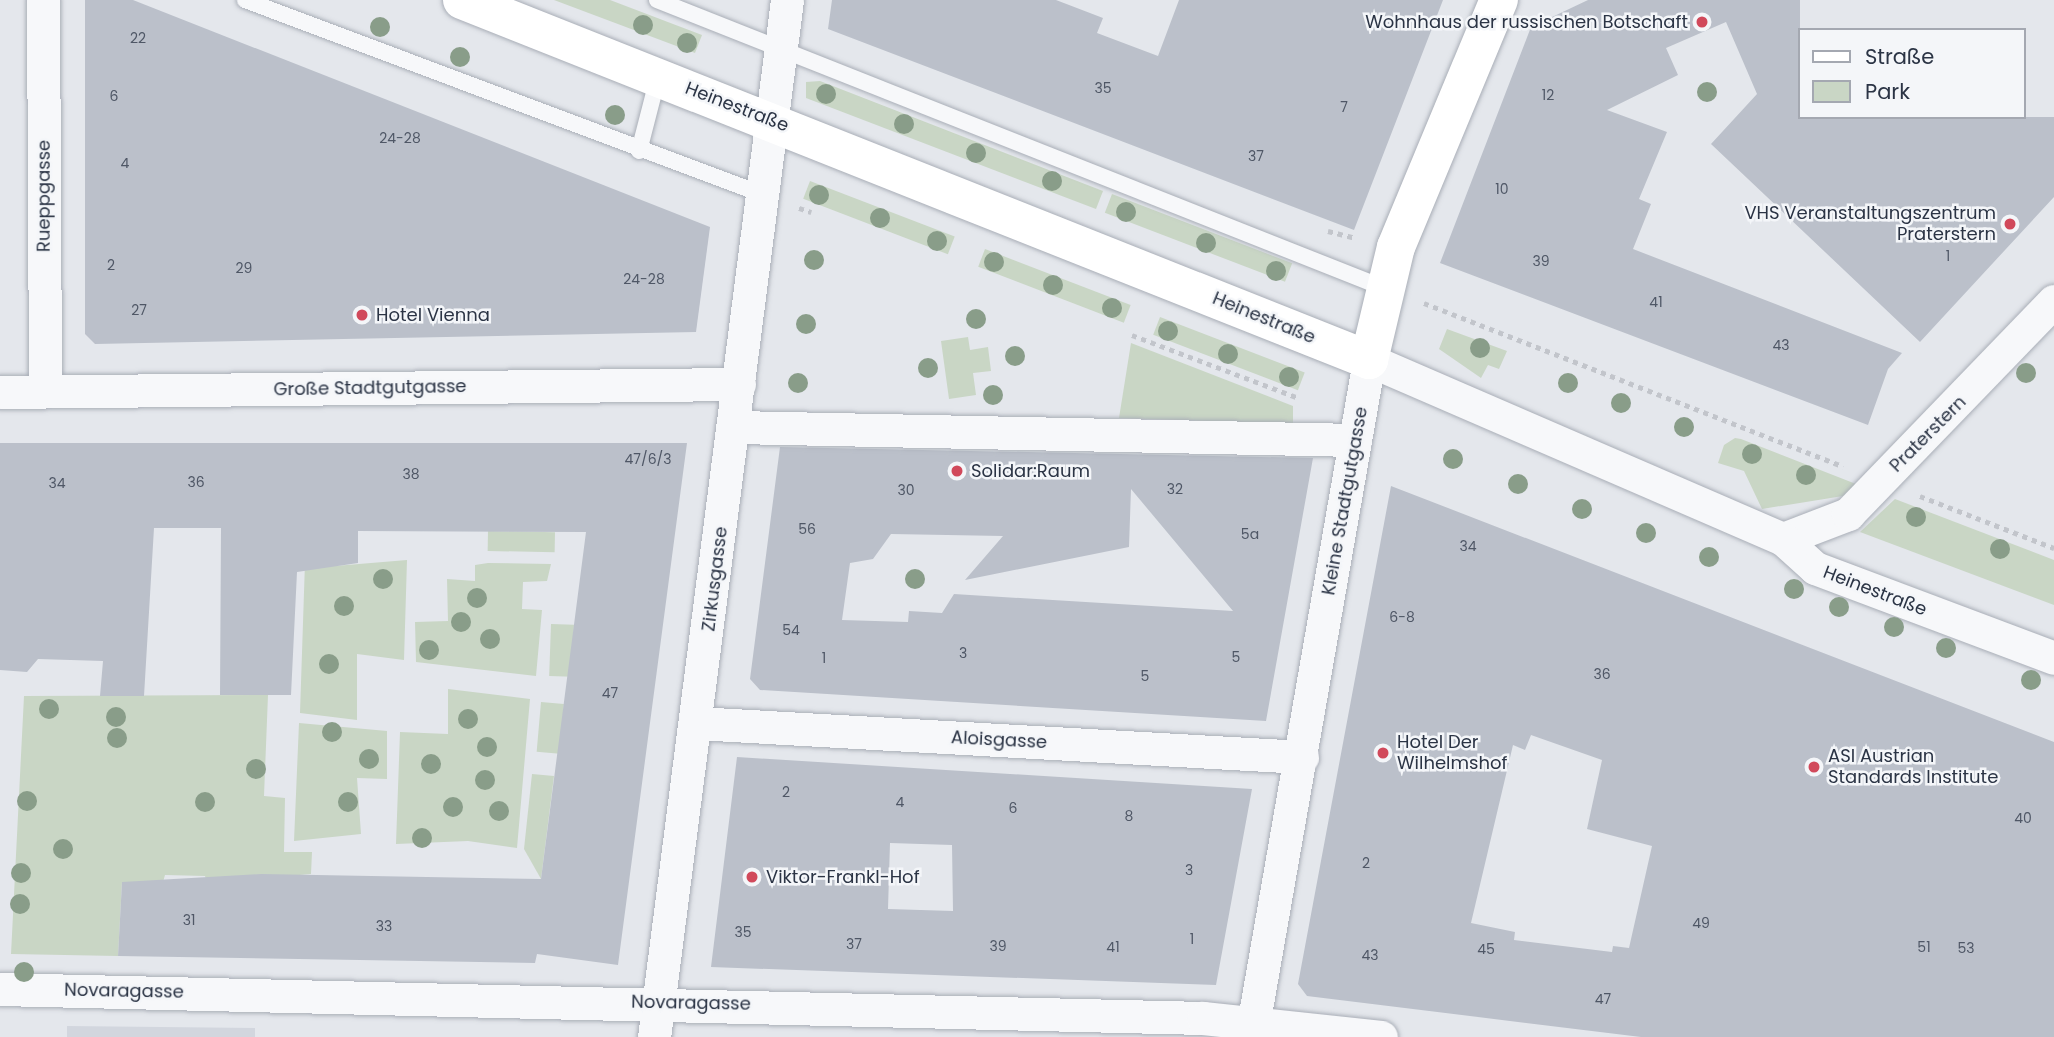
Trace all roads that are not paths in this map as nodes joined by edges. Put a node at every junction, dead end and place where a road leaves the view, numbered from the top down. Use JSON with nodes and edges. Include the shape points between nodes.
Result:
{"nodes":[{"id":1,"x":43,"y":0,"type":"edge"},
{"id":2,"x":245,"y":0,"type":"edge"},
{"id":3,"x":462,"y":0,"type":"edge"},
{"id":4,"x":657,"y":0,"type":"edge"},
{"id":5,"x":787,"y":0,"type":"edge"},
{"id":6,"x":1499,"y":0,"type":"edge"},
{"id":7,"x":781,"y":48,"type":"junction"},
{"id":8,"x":658,"y":77,"type":"junction"},
{"id":9,"x":773,"y":120,"type":"junction"},
{"id":10,"x":639,"y":151,"type":"junction"},
{"id":11,"x":764,"y":195,"type":"junction"},
{"id":12,"x":1384,"y":288,"type":"junction"},
{"id":13,"x":2054,"y":301,"type":"edge"},
{"id":14,"x":1369,"y":360,"type":"junction"},
{"id":15,"x":739,"y":384,"type":"junction"},
{"id":16,"x":46,"y":391,"type":"junction"},
{"id":17,"x":0,"y":392,"type":"edge"},
{"id":18,"x":735,"y":427,"type":"junction"},
{"id":19,"x":1357,"y":430,"type":"junction"},
{"id":20,"x":1783,"y":539,"type":"junction"},
{"id":21,"x":2054,"y":659,"type":"edge"},
{"id":22,"x":696,"y":723,"type":"junction"},
{"id":23,"x":1302,"y":757,"type":"junction"},
{"id":24,"x":0,"y":989,"type":"edge"},
{"id":25,"x":659,"y":1002,"type":"junction"},
{"id":26,"x":1252,"y":1028,"type":"edge"},
{"id":27,"x":654,"y":1037,"type":"edge"},
{"id":28,"x":1381,"y":1037,"type":"edge"}],
"edges":[{"from":1,"to":16,"type":"street","name":"Rueppgasse"},
{"from":2,"to":10,"type":"lane"},
{"from":3,"to":8,"type":"street","name":"Heinestraße"},
{"from":4,"to":7,"type":"lane"},
{"from":5,"to":7,"type":"street","name":"Zirkusgasse"},
{"from":6,"to":12,"type":"street","name":"Kleine Stadtgutgasse"},
{"from":7,"to":9,"type":"street","name":"Zirkusgasse"},
{"from":7,"to":12,"type":"lane"},
{"from":8,"to":9,"type":"street","name":"Heinestraße"},
{"from":8,"to":10,"type":"lane"},
{"from":9,"to":11,"type":"street","name":"Zirkusgasse"},
{"from":9,"to":14,"type":"street","name":"Heinestraße"},
{"from":10,"to":11,"type":"lane"},
{"from":11,"to":15,"type":"street","name":"Zirkusgasse"},
{"from":12,"to":14,"type":"street","name":"Kleine Stadtgutgasse"},
{"from":13,"to":20,"type":"street","name":"Praterstern","via":[[1848,514]]},
{"from":14,"to":19,"type":"street","name":"Kleine Stadtgutgasse"},
{"from":14,"to":20,"type":"street","name":"Heinestraße"},
{"from":15,"to":16,"type":"street","name":"Große Stadtgutgasse"},
{"from":15,"to":18,"type":"street","name":"Zirkusgasse"},
{"from":16,"to":17,"type":"street","name":"Große Stadtgutgasse"},
{"from":18,"to":19,"type":"street"},
{"from":18,"to":22,"type":"street","name":"Zirkusgasse"},
{"from":19,"to":23,"type":"street","name":"Kleine Stadtgutgasse"},
{"from":20,"to":21,"type":"street","name":"Heinestraße","via":[[1815,568]]},
{"from":22,"to":23,"type":"street","name":"Aloisgasse"},
{"from":22,"to":25,"type":"street","name":"Zirkusgasse"},
{"from":23,"to":26,"type":"street","name":"Kleine Stadtgutgasse"},
{"from":24,"to":25,"type":"street","name":"Novaragasse"},
{"from":25,"to":26,"type":"street","name":"Novaragasse"},
{"from":25,"to":27,"type":"street","name":"Zirkusgasse"},
{"from":26,"to":28,"type":"street","name":"Novaragasse"}]}
